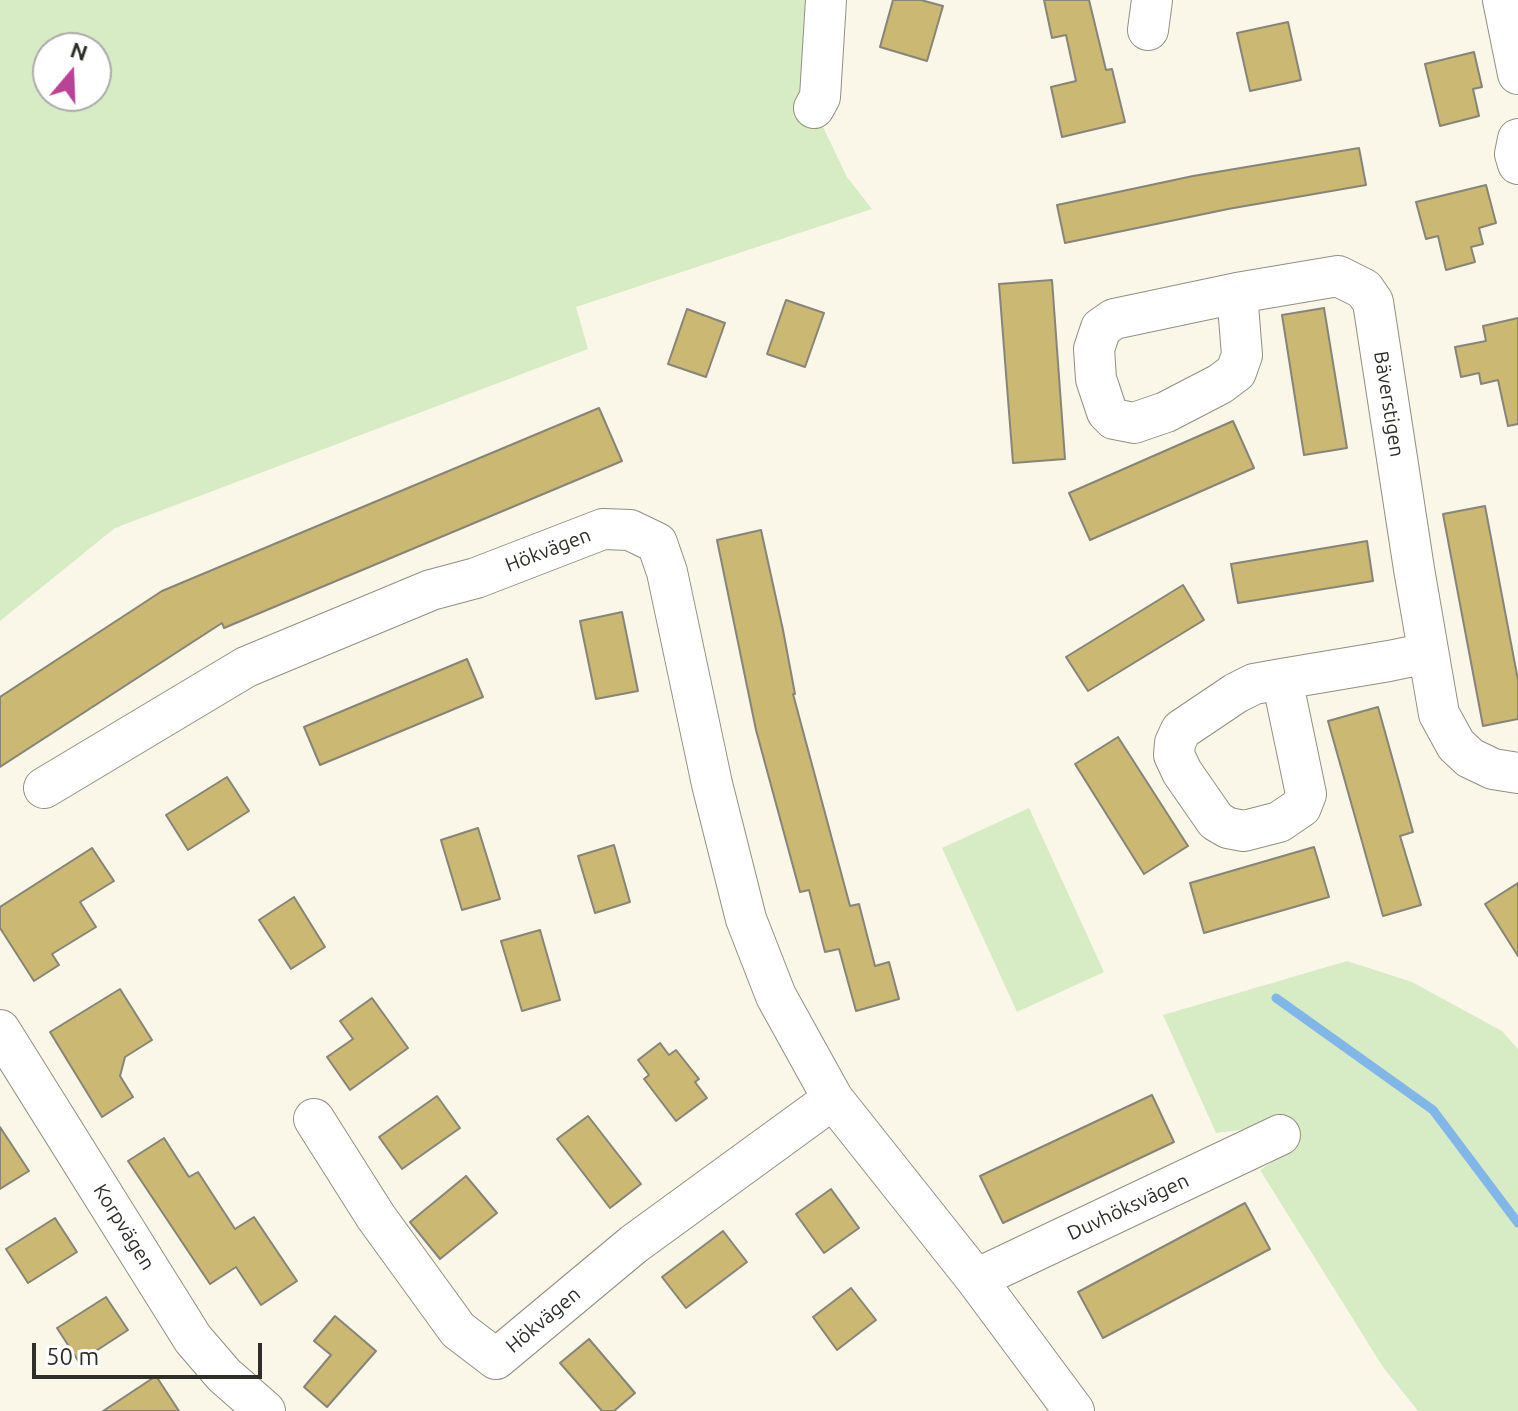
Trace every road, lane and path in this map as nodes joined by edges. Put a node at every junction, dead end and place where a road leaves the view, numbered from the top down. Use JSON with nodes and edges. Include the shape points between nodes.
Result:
{"nodes":[{"id":1,"x":826,"y":0,"type":"edge"},
{"id":2,"x":1503,"y":0,"type":"edge"},
{"id":3,"x":1518,"y":74,"type":"edge"},
{"id":4,"x":814,"y":108,"type":"dead end"},
{"id":5,"x":1518,"y":139,"type":"edge"},
{"id":6,"x":1518,"y":164,"type":"edge"},
{"id":7,"x":1237,"y":293,"type":"dead end"},
{"id":8,"x":1428,"y":653,"type":"junction"},
{"id":9,"x":1282,"y":679,"type":"dead end"},
{"id":10,"x":1518,"y":773,"type":"edge"},
{"id":11,"x":44,"y":788,"type":"dead end"},
{"id":12,"x":0,"y":1030,"type":"edge"},
{"id":13,"x":833,"y":1099,"type":"junction"},
{"id":14,"x":314,"y":1119,"type":"dead end"},
{"id":15,"x":1280,"y":1135,"type":"dead end"},
{"id":16,"x":976,"y":1279,"type":"junction"},
{"id":17,"x":265,"y":1411,"type":"edge"},
{"id":18,"x":1074,"y":1411,"type":"edge"}],
"edges":[{"from":1,"to":4,"type":"street","via":[[820,97]]},
{"from":2,"to":3,"type":"street"},
{"from":5,"to":6,"type":"street"},
{"from":7,"to":8,"type":"street","name":"Bäverstigen","via":[[1338,276],[1364,289],[1373,302]]},
{"from":8,"to":9,"type":"street"},
{"from":8,"to":10,"type":"street","name":"Bäverstigen","via":[[1439,714],[1456,745],[1493,769]]},
{"from":11,"to":13,"type":"street","name":"Hökvägen","via":[[246,667],[287,648],[603,529],[630,530],[657,543],[667,572],[746,919],[776,996]]},
{"from":12,"to":17,"type":"street","name":"Korpvägen","via":[[193,1339]]},
{"from":13,"to":14,"type":"street","name":"Hökvägen","via":[[634,1244],[496,1359],[458,1330],[376,1217]]},
{"from":13,"to":16,"type":"street","name":"Hökvägen"},
{"from":15,"to":16,"type":"street","name":"Duvhöksvägen"},
{"from":16,"to":18,"type":"street","name":"Hökvägen"}]}
